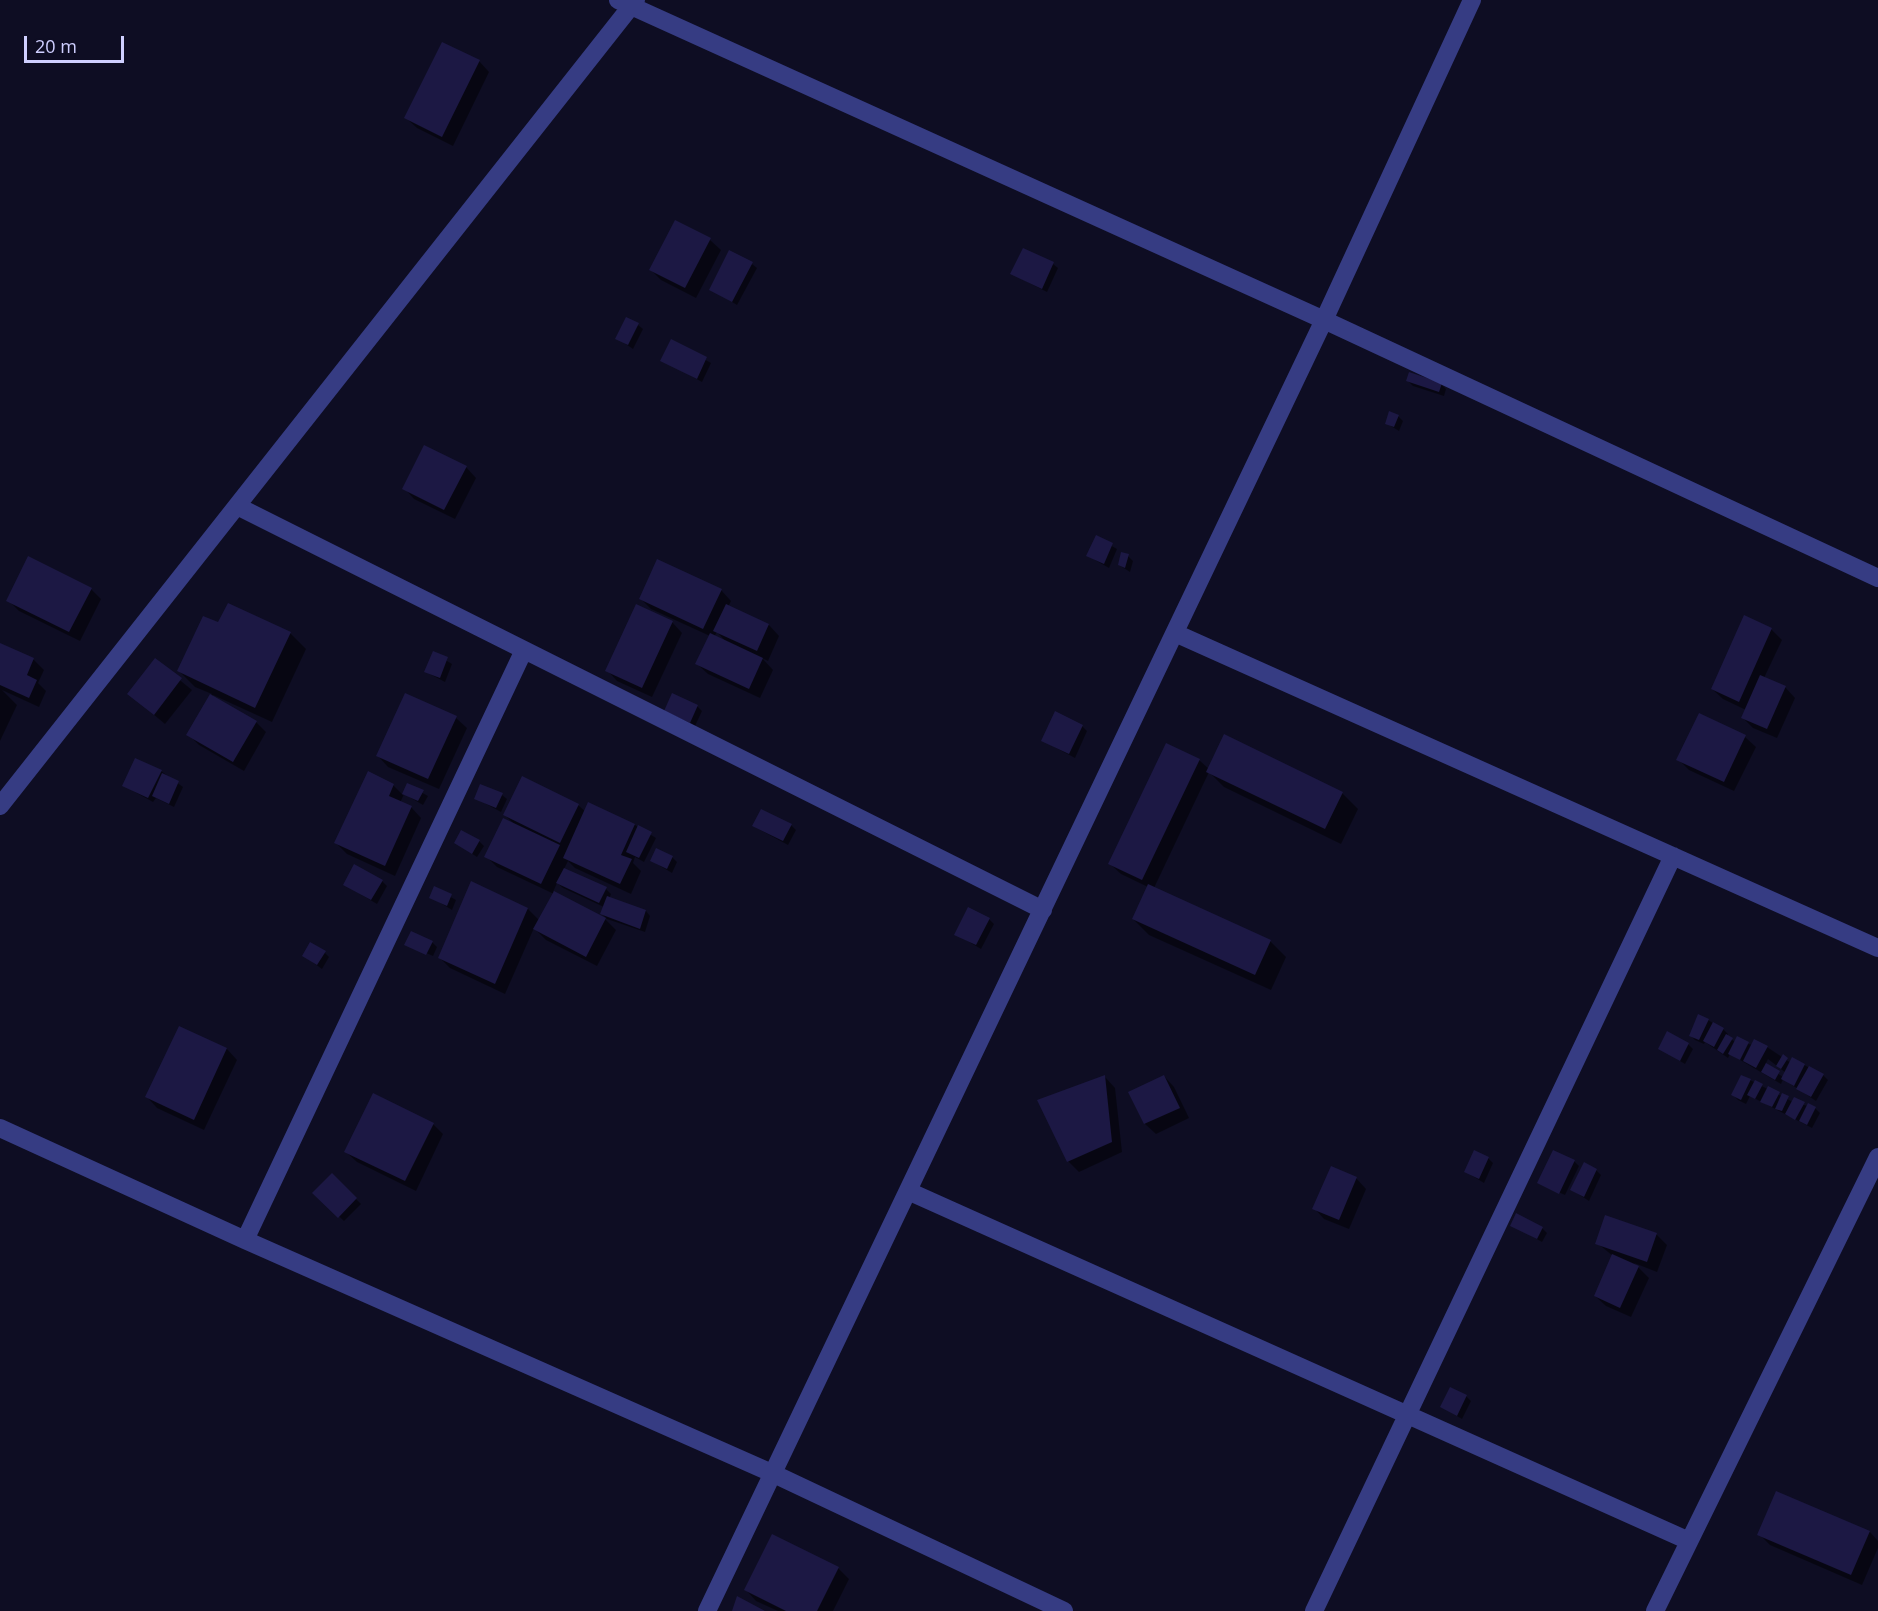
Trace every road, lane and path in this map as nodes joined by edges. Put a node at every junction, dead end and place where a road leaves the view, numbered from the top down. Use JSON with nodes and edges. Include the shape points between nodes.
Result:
{"nodes":[{"id":1,"x":1472,"y":0,"type":"edge"},
{"id":2,"x":629,"y":2,"type":"edge"},
{"id":3,"x":1324,"y":320,"type":"junction"},
{"id":4,"x":237,"y":506,"type":"junction"},
{"id":5,"x":1878,"y":578,"type":"edge"},
{"id":6,"x":1175,"y":633,"type":"junction"},
{"id":7,"x":524,"y":650,"type":"junction"},
{"id":8,"x":0,"y":806,"type":"edge"},
{"id":9,"x":1673,"y":856,"type":"junction"},
{"id":10,"x":1043,"y":910,"type":"junction"},
{"id":11,"x":1878,"y":948,"type":"edge"},
{"id":12,"x":0,"y":1128,"type":"edge"},
{"id":13,"x":1878,"y":1156,"type":"edge"},
{"id":14,"x":908,"y":1191,"type":"junction"},
{"id":15,"x":244,"y":1240,"type":"junction"},
{"id":16,"x":1408,"y":1414,"type":"junction"},
{"id":17,"x":774,"y":1473,"type":"junction"},
{"id":18,"x":1689,"y":1541,"type":"junction"},
{"id":19,"x":707,"y":1611,"type":"edge"},
{"id":20,"x":1064,"y":1611,"type":"edge"},
{"id":21,"x":1314,"y":1611,"type":"edge"},
{"id":22,"x":1655,"y":1611,"type":"edge"}],
"edges":[{"from":1,"to":3,"type":"street"},
{"from":2,"to":3,"type":"street"},
{"from":2,"to":4,"type":"street"},
{"from":3,"to":5,"type":"street"},
{"from":3,"to":6,"type":"street"},
{"from":4,"to":7,"type":"street"},
{"from":4,"to":8,"type":"street"},
{"from":6,"to":9,"type":"street"},
{"from":6,"to":10,"type":"street"},
{"from":7,"to":10,"type":"street"},
{"from":7,"to":15,"type":"street"},
{"from":9,"to":11,"type":"street"},
{"from":9,"to":16,"type":"street"},
{"from":10,"to":14,"type":"street"},
{"from":12,"to":15,"type":"street"},
{"from":13,"to":18,"type":"street"},
{"from":14,"to":16,"type":"street"},
{"from":14,"to":17,"type":"street"},
{"from":15,"to":17,"type":"street"},
{"from":16,"to":18,"type":"street"},
{"from":16,"to":21,"type":"street"},
{"from":17,"to":19,"type":"street"},
{"from":17,"to":20,"type":"street"},
{"from":18,"to":22,"type":"street"}]}
